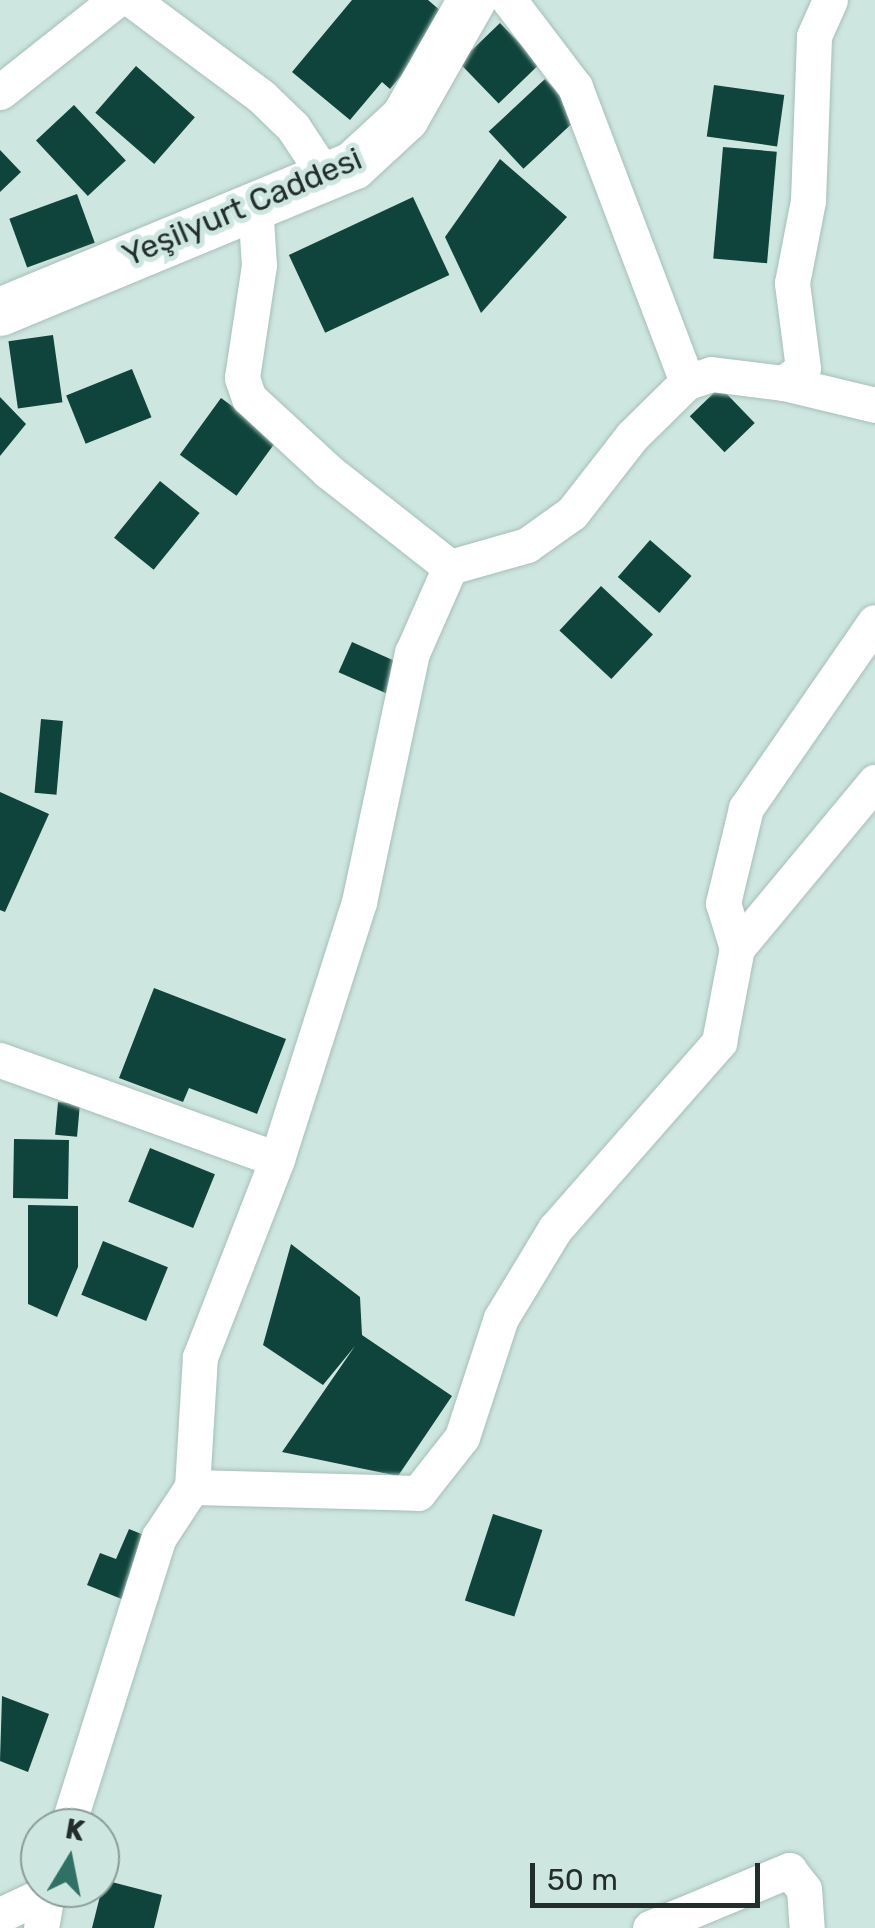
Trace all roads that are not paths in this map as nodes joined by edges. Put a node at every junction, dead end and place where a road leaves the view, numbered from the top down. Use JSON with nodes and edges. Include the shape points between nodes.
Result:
{"nodes":[{"id":1,"x":116,"y":0,"type":"edge"},
{"id":2,"x":132,"y":0,"type":"edge"},
{"id":3,"x":472,"y":0,"type":"edge"},
{"id":4,"x":508,"y":0,"type":"edge"},
{"id":5,"x":830,"y":0,"type":"edge"},
{"id":6,"x":0,"y":92,"type":"edge"},
{"id":7,"x":326,"y":177,"type":"junction"},
{"id":8,"x":254,"y":205,"type":"junction"},
{"id":9,"x":0,"y":312,"type":"edge"},
{"id":10,"x":687,"y":382,"type":"junction"},
{"id":11,"x":784,"y":383,"type":"junction"},
{"id":12,"x":875,"y":405,"type":"edge"},
{"id":13,"x":450,"y":567,"type":"junction"},
{"id":14,"x":875,"y":622,"type":"edge"},
{"id":15,"x":875,"y":782,"type":"edge"},
{"id":16,"x":737,"y":948,"type":"junction"},
{"id":17,"x":0,"y":1060,"type":"edge"},
{"id":18,"x":276,"y":1159,"type":"junction"},
{"id":19,"x":192,"y":1487,"type":"junction"},
{"id":20,"x":73,"y":1808,"type":"edge"},
{"id":21,"x":650,"y":1928,"type":"edge"},
{"id":22,"x":807,"y":1928,"type":"edge"}],
"edges":[{"from":1,"to":6,"type":"street"},
{"from":2,"to":7,"type":"street","via":[[262,98],[293,127]]},
{"from":3,"to":7,"type":"main road","name":"Yeşilyurt Caddesi","via":[[404,118],[353,166]]},
{"from":4,"to":10,"type":"street","via":[[575,87]]},
{"from":5,"to":11,"type":"street","via":[[814,36],[808,201],[792,283],[803,368]]},
{"from":7,"to":8,"type":"main road","name":"Yeşilyurt Caddesi"},
{"from":8,"to":9,"type":"main road","name":"Yeşilyurt Caddesi"},
{"from":8,"to":13,"type":"street","via":[[259,264],[242,378],[249,398],[328,471]]},
{"from":10,"to":11,"type":"street","via":[[711,374]]},
{"from":10,"to":13,"type":"street","via":[[642,425],[572,513],[527,545]]},
{"from":11,"to":12,"type":"street"},
{"from":13,"to":18,"type":"street","via":[[412,653],[360,902]]},
{"from":14,"to":16,"type":"street","via":[[746,808],[723,903]]},
{"from":15,"to":16,"type":"street"},
{"from":16,"to":19,"type":"street","via":[[719,1042],[555,1228],[501,1318],[462,1437],[418,1492]]},
{"from":17,"to":18,"type":"street"},
{"from":18,"to":19,"type":"street","via":[[200,1357]]},
{"from":19,"to":20,"type":"street","via":[[159,1537]]},
{"from":21,"to":22,"type":"street","via":[[790,1870],[804,1889]]}]}
